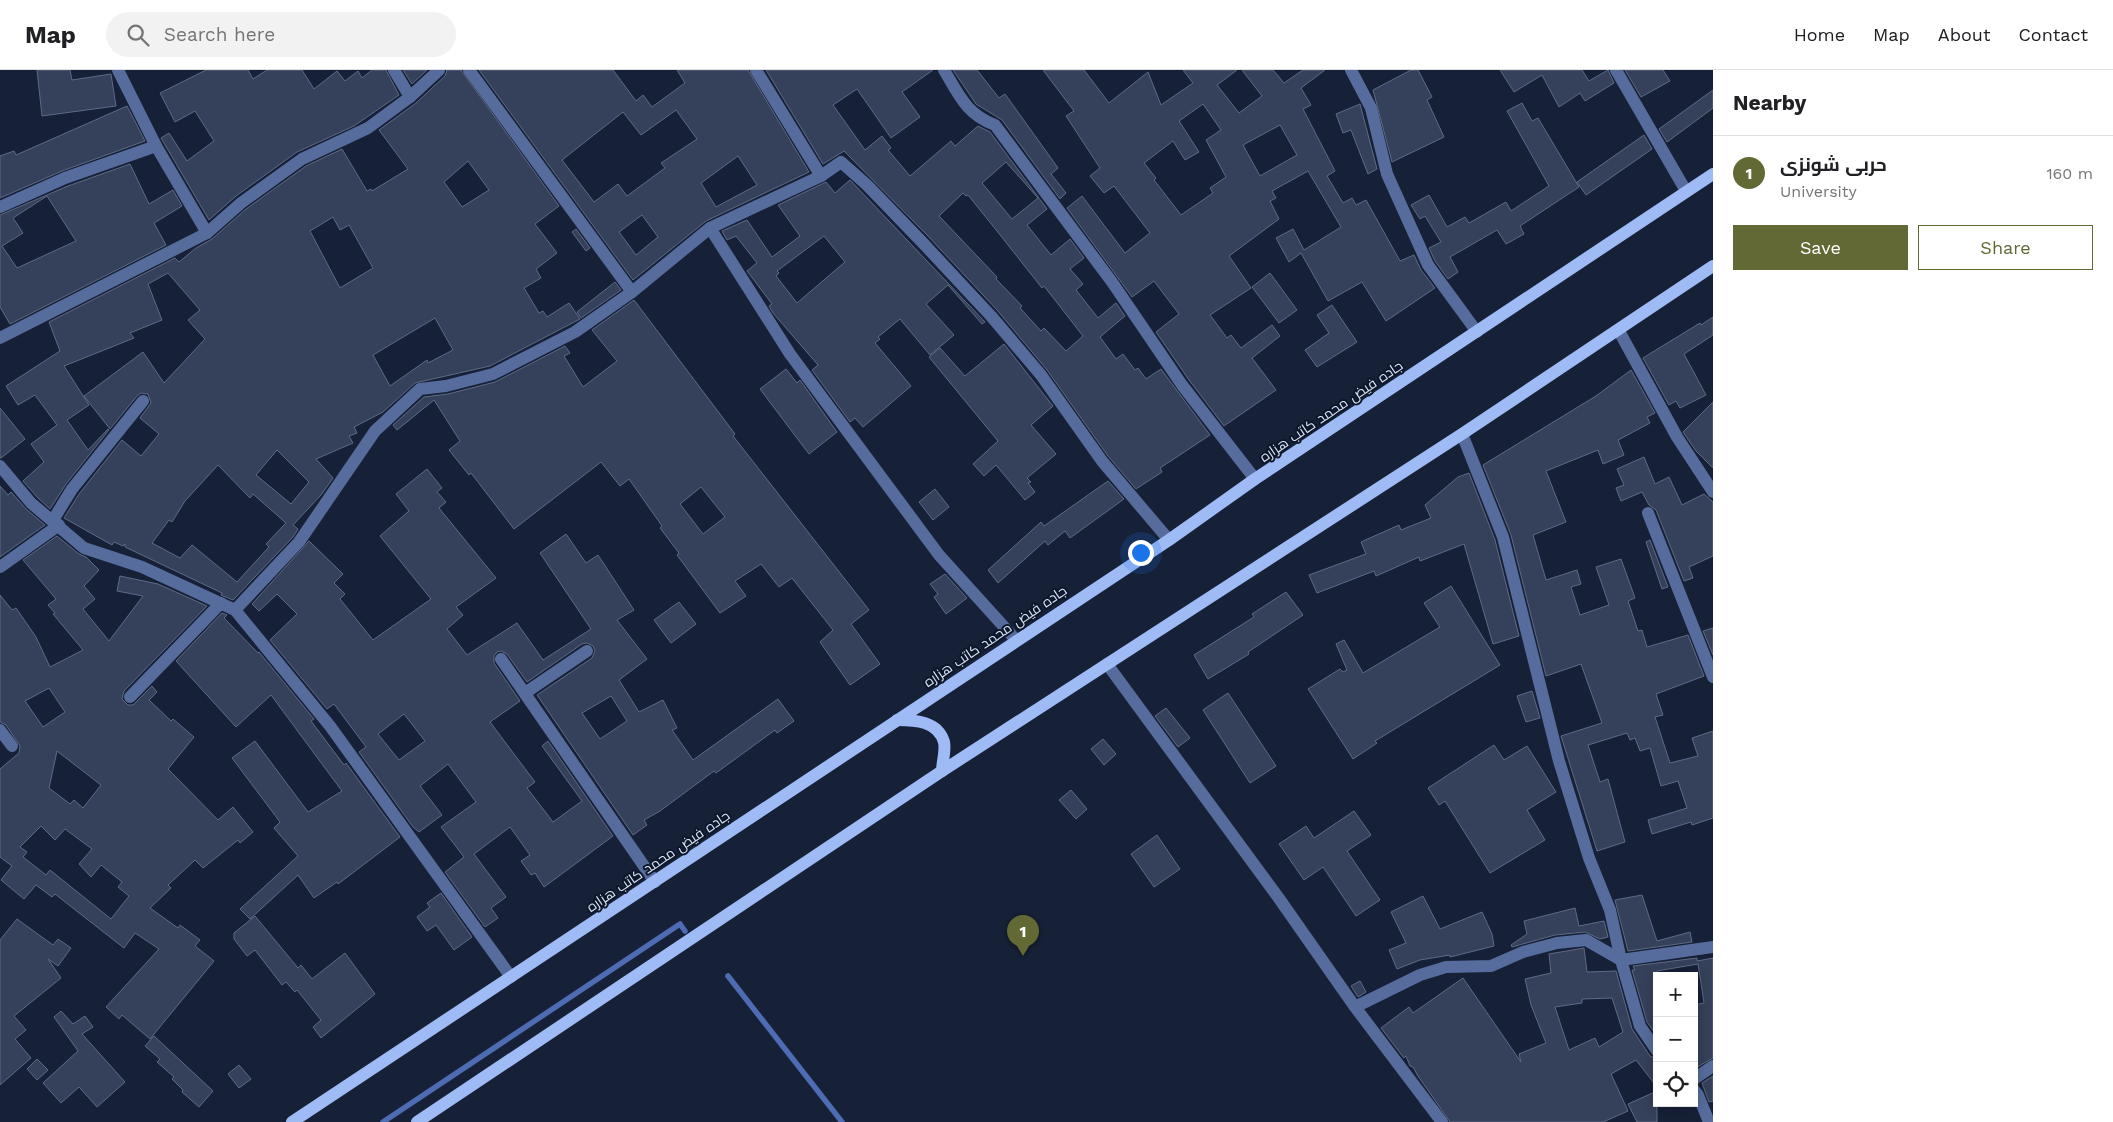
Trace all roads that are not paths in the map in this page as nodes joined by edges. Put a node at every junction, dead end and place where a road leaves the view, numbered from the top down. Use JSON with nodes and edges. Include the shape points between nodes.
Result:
{"nodes":[{"id":1,"x":118,"y":70,"type":"edge"},
{"id":2,"x":394,"y":70,"type":"edge"},
{"id":3,"x":439,"y":70,"type":"edge"},
{"id":4,"x":469,"y":70,"type":"edge"},
{"id":5,"x":756,"y":70,"type":"edge"},
{"id":6,"x":944,"y":70,"type":"edge"},
{"id":7,"x":1351,"y":70,"type":"edge"},
{"id":8,"x":1616,"y":70,"type":"edge"},
{"id":9,"x":410,"y":97,"type":"junction"},
{"id":10,"x":156,"y":146,"type":"junction"},
{"id":11,"x":1713,"y":174,"type":"edge"},
{"id":12,"x":821,"y":176,"type":"junction"},
{"id":13,"x":1686,"y":192,"type":"junction"},
{"id":14,"x":0,"y":207,"type":"edge"},
{"id":15,"x":710,"y":228,"type":"junction"},
{"id":16,"x":207,"y":233,"type":"junction"},
{"id":17,"x":1713,"y":266,"type":"edge"},
{"id":18,"x":632,"y":292,"type":"junction"},
{"id":19,"x":1619,"y":331,"type":"junction"},
{"id":20,"x":1476,"y":332,"type":"junction"},
{"id":21,"x":0,"y":338,"type":"edge"},
{"id":22,"x":144,"y":401,"type":"dead end"},
{"id":23,"x":1462,"y":434,"type":"junction"},
{"id":24,"x":0,"y":466,"type":"edge"},
{"id":25,"x":1255,"y":479,"type":"junction"},
{"id":26,"x":1713,"y":492,"type":"edge"},
{"id":27,"x":1648,"y":512,"type":"dead end"},
{"id":28,"x":56,"y":522,"type":"junction"},
{"id":29,"x":1169,"y":540,"type":"junction"},
{"id":30,"x":0,"y":567,"type":"edge"},
{"id":31,"x":221,"y":603,"type":"junction"},
{"id":32,"x":235,"y":610,"type":"junction"},
{"id":33,"x":1016,"y":640,"type":"junction"},
{"id":34,"x":587,"y":651,"type":"dead end"},
{"id":35,"x":501,"y":659,"type":"dead end"},
{"id":36,"x":1107,"y":664,"type":"junction"},
{"id":37,"x":1713,"y":677,"type":"edge"},
{"id":38,"x":526,"y":693,"type":"junction"},
{"id":39,"x":130,"y":697,"type":"dead end"},
{"id":40,"x":897,"y":720,"type":"junction"},
{"id":41,"x":0,"y":730,"type":"edge"},
{"id":42,"x":12,"y":746,"type":"dead end"},
{"id":43,"x":942,"y":771,"type":"junction"},
{"id":44,"x":655,"y":882,"type":"junction"},
{"id":45,"x":1713,"y":947,"type":"edge"},
{"id":46,"x":1621,"y":960,"type":"junction"},
{"id":47,"x":511,"y":977,"type":"junction"},
{"id":48,"x":1356,"y":1007,"type":"junction"},
{"id":49,"x":1653,"y":1045,"type":"edge"},
{"id":50,"x":1713,"y":1066,"type":"edge"},
{"id":51,"x":1698,"y":1077,"type":"edge"},
{"id":52,"x":1698,"y":1094,"type":"edge"},
{"id":53,"x":292,"y":1122,"type":"edge"},
{"id":54,"x":417,"y":1122,"type":"edge"},
{"id":55,"x":1442,"y":1122,"type":"edge"},
{"id":56,"x":1709,"y":1122,"type":"edge"}],
"edges":[{"from":1,"to":10,"type":"street"},
{"from":2,"to":9,"type":"street"},
{"from":3,"to":9,"type":"street"},
{"from":4,"to":18,"type":"street"},
{"from":5,"to":12,"type":"street"},
{"from":6,"to":25,"type":"street","via":[[978,118],[995,125],[1112,282],[1182,385]]},
{"from":7,"to":20,"type":"street","via":[[1371,108],[1387,174],[1428,265]]},
{"from":8,"to":13,"type":"street"},
{"from":9,"to":16,"type":"street","via":[[368,128],[302,159],[241,203]]},
{"from":10,"to":14,"type":"street","via":[[74,174]]},
{"from":10,"to":16,"type":"street"},
{"from":11,"to":13,"type":"main road","name":"جاده فیض محمد کاتب هزاره"},
{"from":12,"to":15,"type":"street"},
{"from":12,"to":29,"type":"street","via":[[841,162],[922,242],[1041,375],[1102,461]]},
{"from":13,"to":20,"type":"main road","name":"جاده فیض محمد کاتب هزاره"},
{"from":15,"to":18,"type":"street"},
{"from":15,"to":33,"type":"street","via":[[790,354],[939,555]]},
{"from":16,"to":21,"type":"street"},
{"from":17,"to":19,"type":"main road"},
{"from":18,"to":32,"type":"street","via":[[575,332],[493,374],[420,389],[375,431],[299,542]]},
{"from":19,"to":23,"type":"main road"},
{"from":19,"to":26,"type":"street","via":[[1677,437]]},
{"from":20,"to":25,"type":"main road","name":"جاده فیض محمد کاتب هزاره"},
{"from":22,"to":28,"type":"street","via":[[72,488]]},
{"from":23,"to":36,"type":"main road"},
{"from":23,"to":46,"type":"street","via":[[1504,537],[1559,761],[1589,858],[1610,910]]},
{"from":24,"to":28,"type":"street","via":[[31,503]]},
{"from":25,"to":29,"type":"main road","name":"جاده فیض محمد کاتب هزاره"},
{"from":27,"to":37,"type":"street"},
{"from":28,"to":30,"type":"street"},
{"from":28,"to":31,"type":"street","via":[[84,548],[142,567]]},
{"from":29,"to":33,"type":"main road","name":"جاده فیض محمد کاتب هزاره"},
{"from":31,"to":32,"type":"street"},
{"from":31,"to":39,"type":"street"},
{"from":32,"to":47,"type":"street","via":[[330,726]]},
{"from":33,"to":40,"type":"main road","name":"جاده فیض محمد کاتب هزاره"},
{"from":34,"to":38,"type":"street"},
{"from":35,"to":38,"type":"street"},
{"from":36,"to":43,"type":"main road"},
{"from":36,"to":48,"type":"street"},
{"from":38,"to":44,"type":"street"},
{"from":40,"to":43,"type":"main road","via":[[918,720],[934,727],[944,743]]},
{"from":40,"to":44,"type":"main road","name":"جاده فیض محمد کاتب هزاره"},
{"from":41,"to":42,"type":"street"},
{"from":43,"to":54,"type":"main road"},
{"from":44,"to":47,"type":"main road","name":"جاده فیض محمد کاتب هزاره"},
{"from":45,"to":46,"type":"street"},
{"from":46,"to":48,"type":"street","via":[[1586,940],[1557,943],[1523,952],[1491,966],[1446,967],[1420,975]]},
{"from":46,"to":49,"type":"street","via":[[1640,1026]]},
{"from":47,"to":53,"type":"main road","name":"جاده فیض محمد کاتب هزاره"},
{"from":48,"to":55,"type":"street"},
{"from":50,"to":51,"type":"street"},
{"from":52,"to":56,"type":"street"}]}
